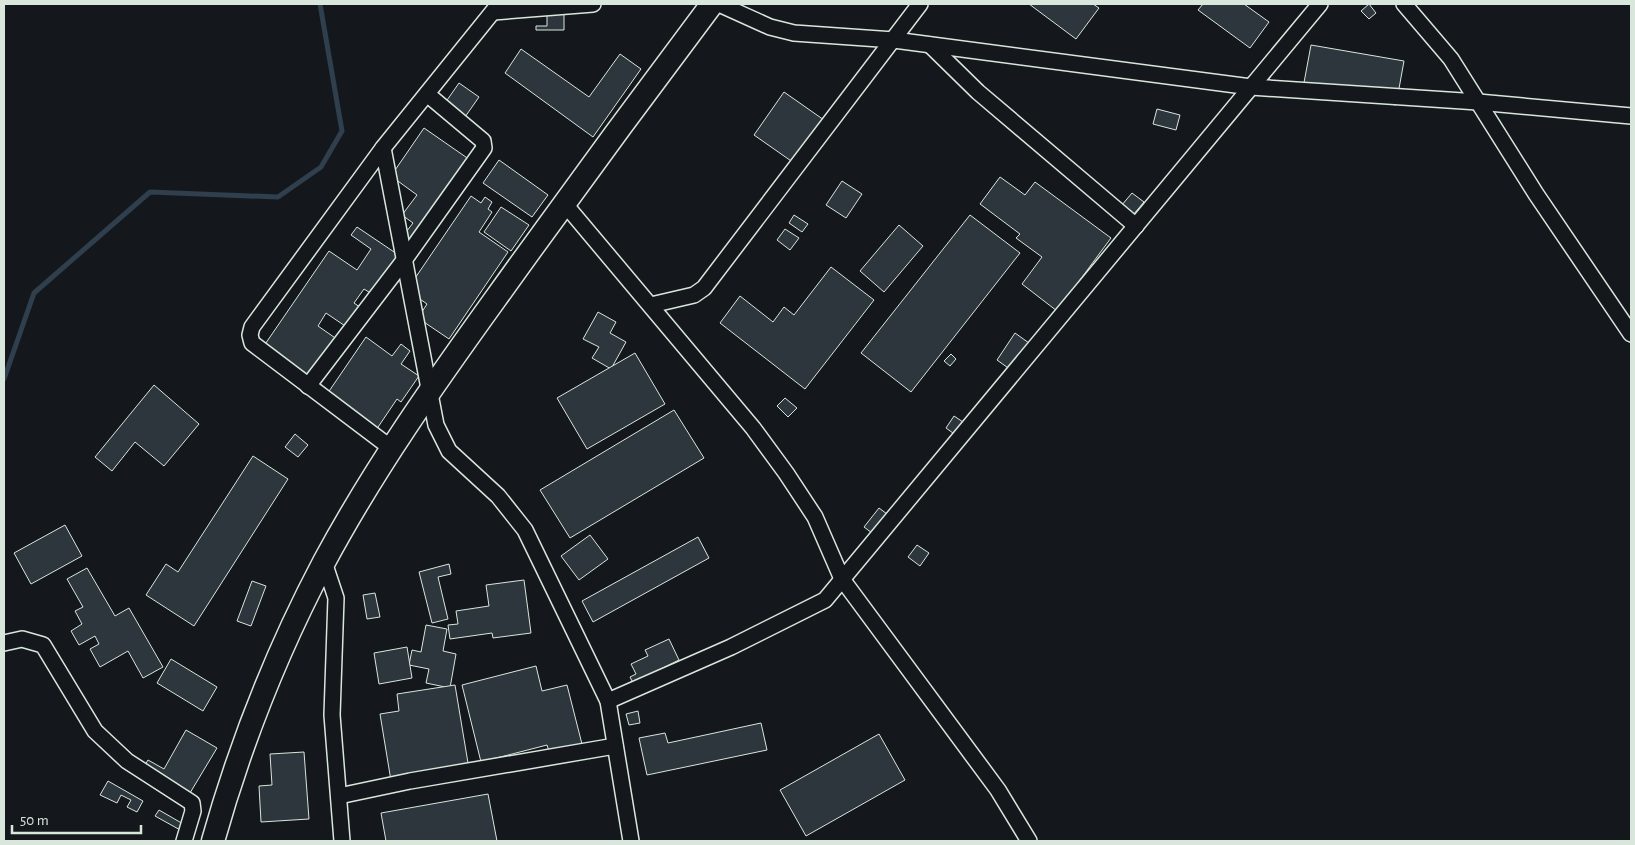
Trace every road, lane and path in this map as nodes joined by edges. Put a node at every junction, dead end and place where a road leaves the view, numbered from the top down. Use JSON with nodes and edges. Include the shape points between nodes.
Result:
{"nodes":[{"id":1,"x":593,"y":4,"type":"edge"},
{"id":2,"x":712,"y":4,"type":"edge"},
{"id":3,"x":719,"y":4,"type":"edge"},
{"id":4,"x":920,"y":4,"type":"edge"},
{"id":5,"x":1320,"y":4,"type":"edge"},
{"id":6,"x":1404,"y":4,"type":"edge"},
{"id":7,"x":496,"y":8,"type":"edge"},
{"id":8,"x":894,"y":40,"type":"junction"},
{"id":9,"x":930,"y":45,"type":"junction"},
{"id":10,"x":1251,"y":86,"type":"junction"},
{"id":11,"x":427,"y":94,"type":"junction"},
{"id":12,"x":1478,"y":102,"type":"junction"},
{"id":13,"x":1631,"y":116,"type":"edge"},
{"id":14,"x":383,"y":148,"type":"junction"},
{"id":15,"x":564,"y":203,"type":"junction"},
{"id":16,"x":1136,"y":226,"type":"junction"},
{"id":17,"x":406,"y":259,"type":"junction"},
{"id":18,"x":651,"y":305,"type":"junction"},
{"id":19,"x":1631,"y":334,"type":"edge"},
{"id":20,"x":308,"y":386,"type":"junction"},
{"id":21,"x":429,"y":391,"type":"junction"},
{"id":22,"x":391,"y":448,"type":"junction"},
{"id":23,"x":324,"y":562,"type":"junction"},
{"id":24,"x":842,"y":580,"type":"junction"},
{"id":25,"x":4,"y":643,"type":"edge"},
{"id":26,"x":608,"y":701,"type":"junction"},
{"id":27,"x":615,"y":746,"type":"junction"},
{"id":28,"x":339,"y":796,"type":"junction"},
{"id":29,"x":184,"y":841,"type":"edge"},
{"id":30,"x":213,"y":841,"type":"edge"},
{"id":31,"x":342,"y":841,"type":"edge"},
{"id":32,"x":631,"y":841,"type":"edge"},
{"id":33,"x":1029,"y":841,"type":"edge"}],
"edges":[{"from":1,"to":7,"type":"street"},
{"from":2,"to":15,"type":"main road"},
{"from":3,"to":8,"type":"street","via":[[794,33]]},
{"from":4,"to":8,"type":"street"},
{"from":5,"to":10,"type":"street"},
{"from":6,"to":12,"type":"street","via":[[1451,59]]},
{"from":7,"to":11,"type":"street"},
{"from":8,"to":9,"type":"street"},
{"from":8,"to":18,"type":"street","via":[[704,288],[694,295]]},
{"from":9,"to":10,"type":"street"},
{"from":9,"to":16,"type":"street","via":[[978,92]]},
{"from":10,"to":12,"type":"street"},
{"from":10,"to":16,"type":"street"},
{"from":11,"to":14,"type":"street"},
{"from":11,"to":17,"type":"street","via":[[484,144],[482,152]]},
{"from":12,"to":13,"type":"street"},
{"from":12,"to":19,"type":"street"},
{"from":14,"to":17,"type":"street"},
{"from":14,"to":20,"type":"street","via":[[252,327],[252,344]]},
{"from":15,"to":18,"type":"street"},
{"from":15,"to":21,"type":"main road"},
{"from":16,"to":24,"type":"street"},
{"from":17,"to":20,"type":"street"},
{"from":17,"to":21,"type":"street"},
{"from":18,"to":24,"type":"street","via":[[786,473],[815,517]]},
{"from":20,"to":22,"type":"street"},
{"from":21,"to":22,"type":"main road"},
{"from":21,"to":26,"type":"street","via":[[443,442],[498,496],[525,530]]},
{"from":22,"to":23,"type":"main road"},
{"from":23,"to":28,"type":"street","via":[[336,598],[332,715]]},
{"from":23,"to":30,"type":"main road","via":[[281,650],[232,773]]},
{"from":24,"to":26,"type":"street","via":[[825,600],[731,647]]},
{"from":24,"to":33,"type":"street","via":[[998,790]]},
{"from":25,"to":29,"type":"street","via":[[22,639],[43,645],[95,731],[127,761],[192,803],[193,811]]},
{"from":26,"to":27,"type":"street"},
{"from":27,"to":28,"type":"street"},
{"from":27,"to":32,"type":"street"},
{"from":28,"to":31,"type":"street"}]}
